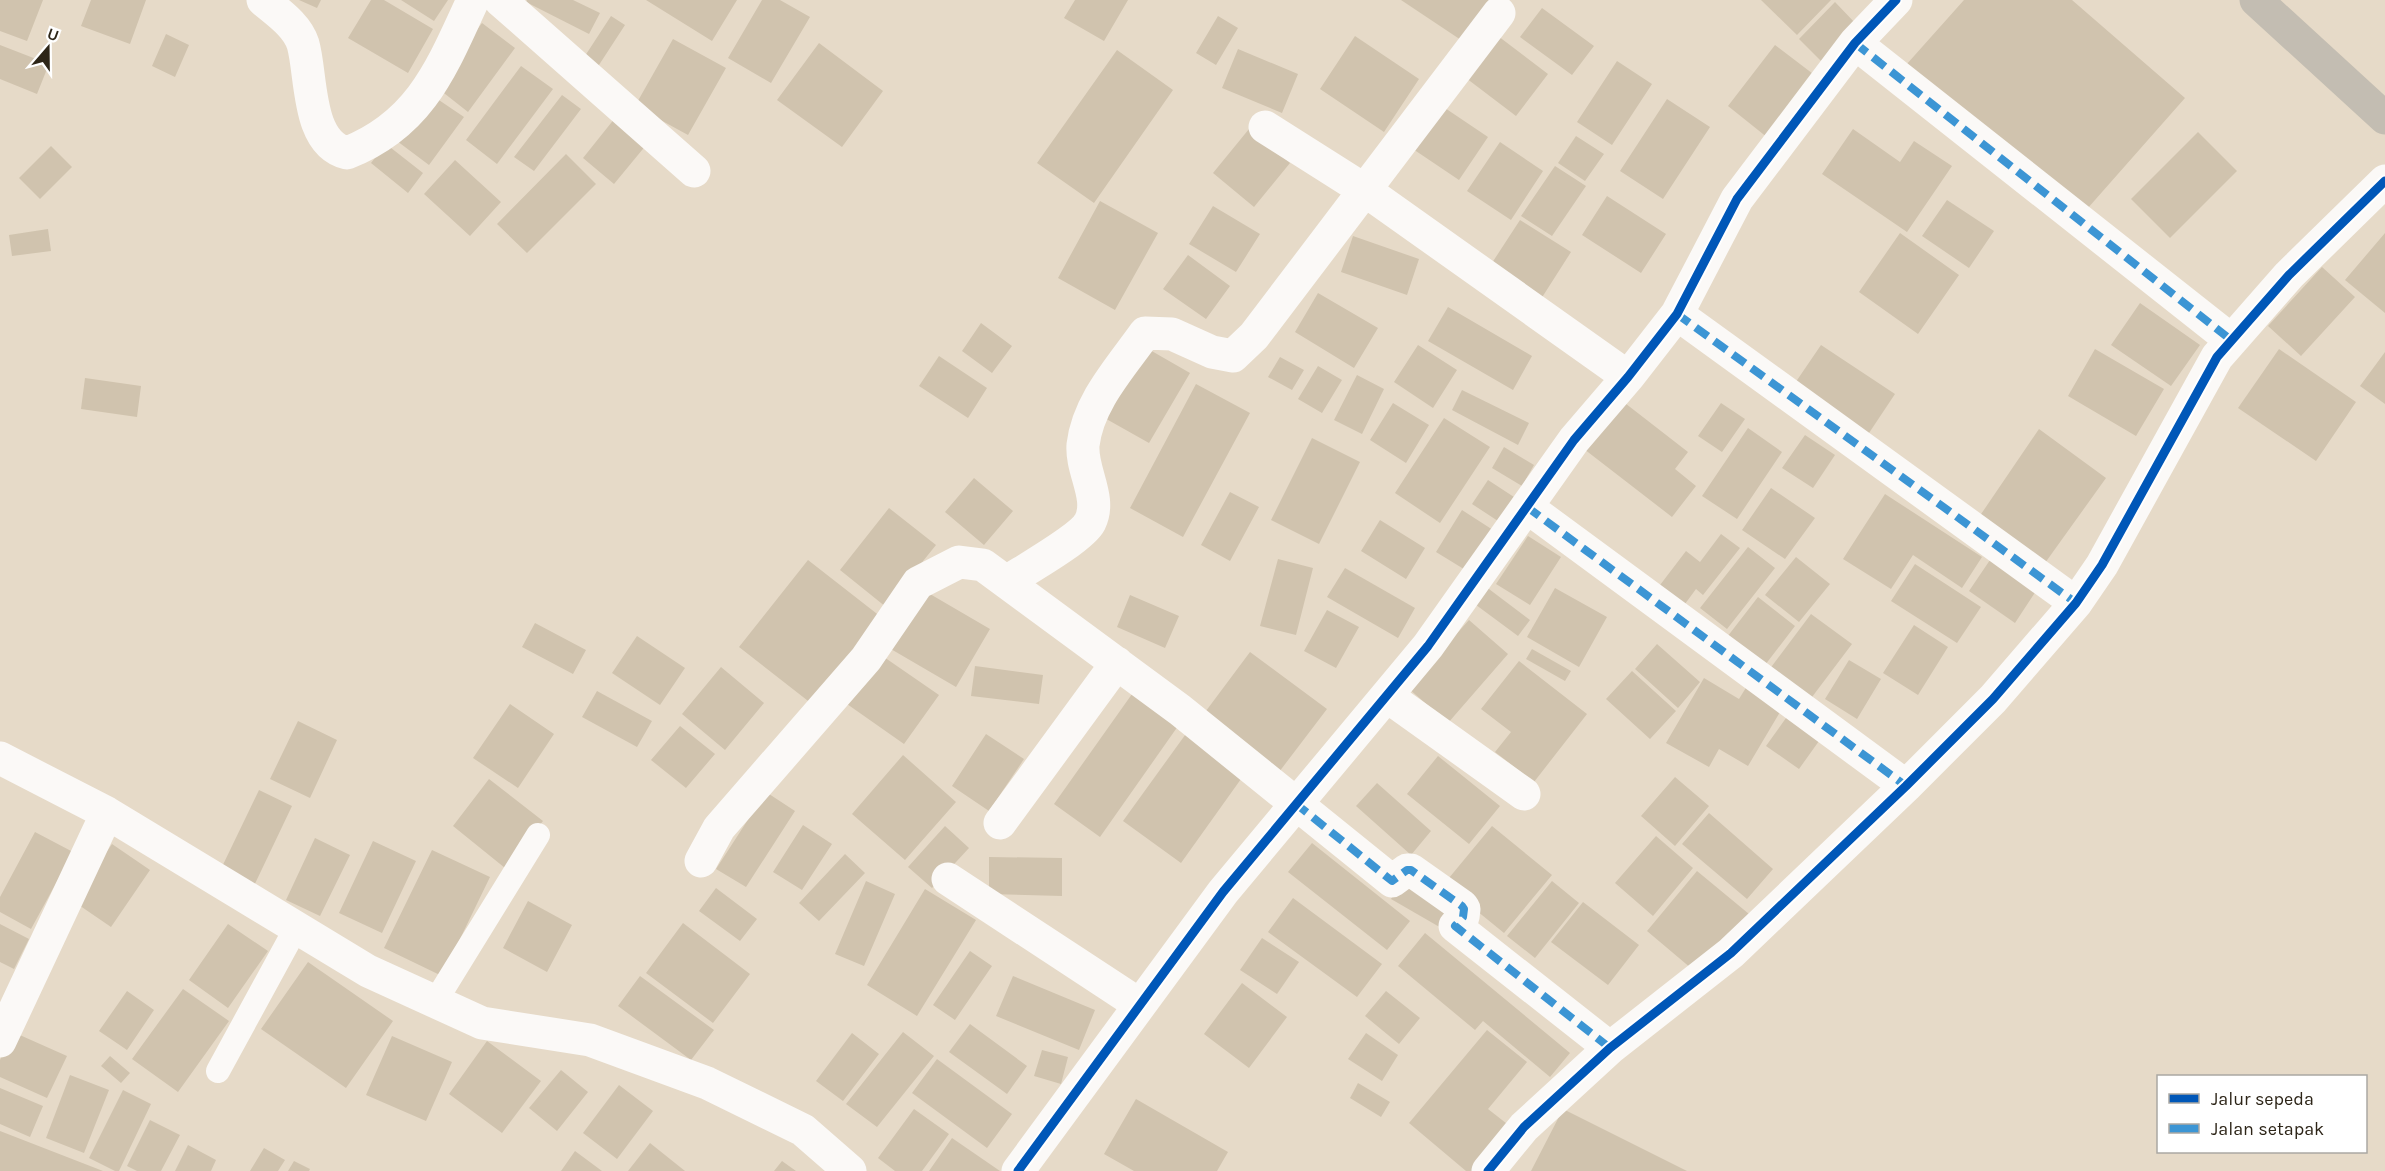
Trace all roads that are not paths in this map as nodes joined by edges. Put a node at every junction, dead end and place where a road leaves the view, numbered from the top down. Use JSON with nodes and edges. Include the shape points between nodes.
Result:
{"nodes":[{"id":1,"x":263,"y":0,"type":"edge"},
{"id":2,"x":473,"y":0,"type":"edge"},
{"id":3,"x":500,"y":0,"type":"edge"},
{"id":4,"x":1896,"y":0,"type":"edge"},
{"id":5,"x":2256,"y":0,"type":"edge"},
{"id":6,"x":1499,"y":13,"type":"dead end"},
{"id":7,"x":1856,"y":43,"type":"junction"},
{"id":8,"x":2385,"y":117,"type":"edge"},
{"id":9,"x":1265,"y":127,"type":"dead end"},
{"id":10,"x":694,"y":171,"type":"dead end"},
{"id":11,"x":2385,"y":181,"type":"edge"},
{"id":12,"x":1366,"y":191,"type":"junction"},
{"id":13,"x":1677,"y":314,"type":"junction"},
{"id":14,"x":2231,"y":340,"type":"junction"},
{"id":15,"x":1628,"y":377,"type":"junction"},
{"id":16,"x":1527,"y":507,"type":"junction"},
{"id":17,"x":1008,"y":581,"type":"junction"},
{"id":18,"x":2076,"y":603,"type":"junction"},
{"id":19,"x":1117,"y":663,"type":"junction"},
{"id":20,"x":1387,"y":696,"type":"junction"},
{"id":21,"x":0,"y":758,"type":"edge"},
{"id":22,"x":1906,"y":786,"type":"junction"},
{"id":23,"x":1524,"y":794,"type":"dead end"},
{"id":24,"x":1295,"y":803,"type":"junction"},
{"id":25,"x":106,"y":813,"type":"junction"},
{"id":26,"x":1000,"y":823,"type":"dead end"},
{"id":27,"x":538,"y":836,"type":"dead end"},
{"id":28,"x":701,"y":861,"type":"dead end"},
{"id":29,"x":948,"y":879,"type":"dead end"},
{"id":30,"x":296,"y":928,"type":"junction"},
{"id":31,"x":435,"y":1002,"type":"junction"},
{"id":32,"x":1140,"y":1005,"type":"junction"},
{"id":33,"x":0,"y":1041,"type":"edge"},
{"id":34,"x":1610,"y":1048,"type":"junction"},
{"id":35,"x":218,"y":1071,"type":"dead end"},
{"id":36,"x":850,"y":1171,"type":"edge"},
{"id":37,"x":1018,"y":1171,"type":"edge"},
{"id":38,"x":1488,"y":1171,"type":"edge"}],
"edges":[{"from":1,"to":2,"type":"street","via":[[293,26],[303,43],[309,87],[323,136],[347,153],[381,136],[415,108],[441,67]]},
{"from":3,"to":10,"type":"street"},
{"from":4,"to":7,"type":"street"},
{"from":5,"to":8,"type":"highway"},
{"from":6,"to":12,"type":"street"},
{"from":7,"to":13,"type":"street","via":[[1737,199]]},
{"from":7,"to":14,"type":"street"},
{"from":9,"to":12,"type":"street"},
{"from":11,"to":14,"type":"street","via":[[2289,275]]},
{"from":12,"to":15,"type":"street"},
{"from":12,"to":17,"type":"street","via":[[1254,336],[1233,356],[1212,352],[1172,334],[1145,333],[1098,399],[1083,446],[1094,504],[1090,523]]},
{"from":13,"to":15,"type":"street"},
{"from":13,"to":18,"type":"street"},
{"from":14,"to":18,"type":"street","via":[[2217,357],[2102,565]]},
{"from":15,"to":16,"type":"street","via":[[1574,440]]},
{"from":16,"to":20,"type":"street","via":[[1428,646]]},
{"from":16,"to":22,"type":"street"},
{"from":17,"to":19,"type":"street"},
{"from":17,"to":28,"type":"street","via":[[984,565],[959,562],[918,583],[866,659],[719,828]]},
{"from":18,"to":22,"type":"street","via":[[1993,699]]},
{"from":19,"to":24,"type":"street"},
{"from":19,"to":26,"type":"street"},
{"from":20,"to":23,"type":"street"},
{"from":20,"to":24,"type":"street"},
{"from":21,"to":25,"type":"street"},
{"from":22,"to":34,"type":"street","via":[[1731,953]]},
{"from":24,"to":32,"type":"street"},
{"from":24,"to":34,"type":"street","via":[[1392,881],[1411,870],[1462,906],[1463,917],[1455,926]]},
{"from":25,"to":30,"type":"street"},
{"from":25,"to":33,"type":"street"},
{"from":27,"to":31,"type":"lane"},
{"from":29,"to":32,"type":"street"},
{"from":30,"to":31,"type":"street","via":[[368,971]]},
{"from":30,"to":35,"type":"lane"},
{"from":31,"to":36,"type":"street","via":[[482,1023],[590,1040],[707,1083],[803,1130]]},
{"from":32,"to":37,"type":"street"},
{"from":34,"to":38,"type":"street","via":[[1524,1127]]}]}
